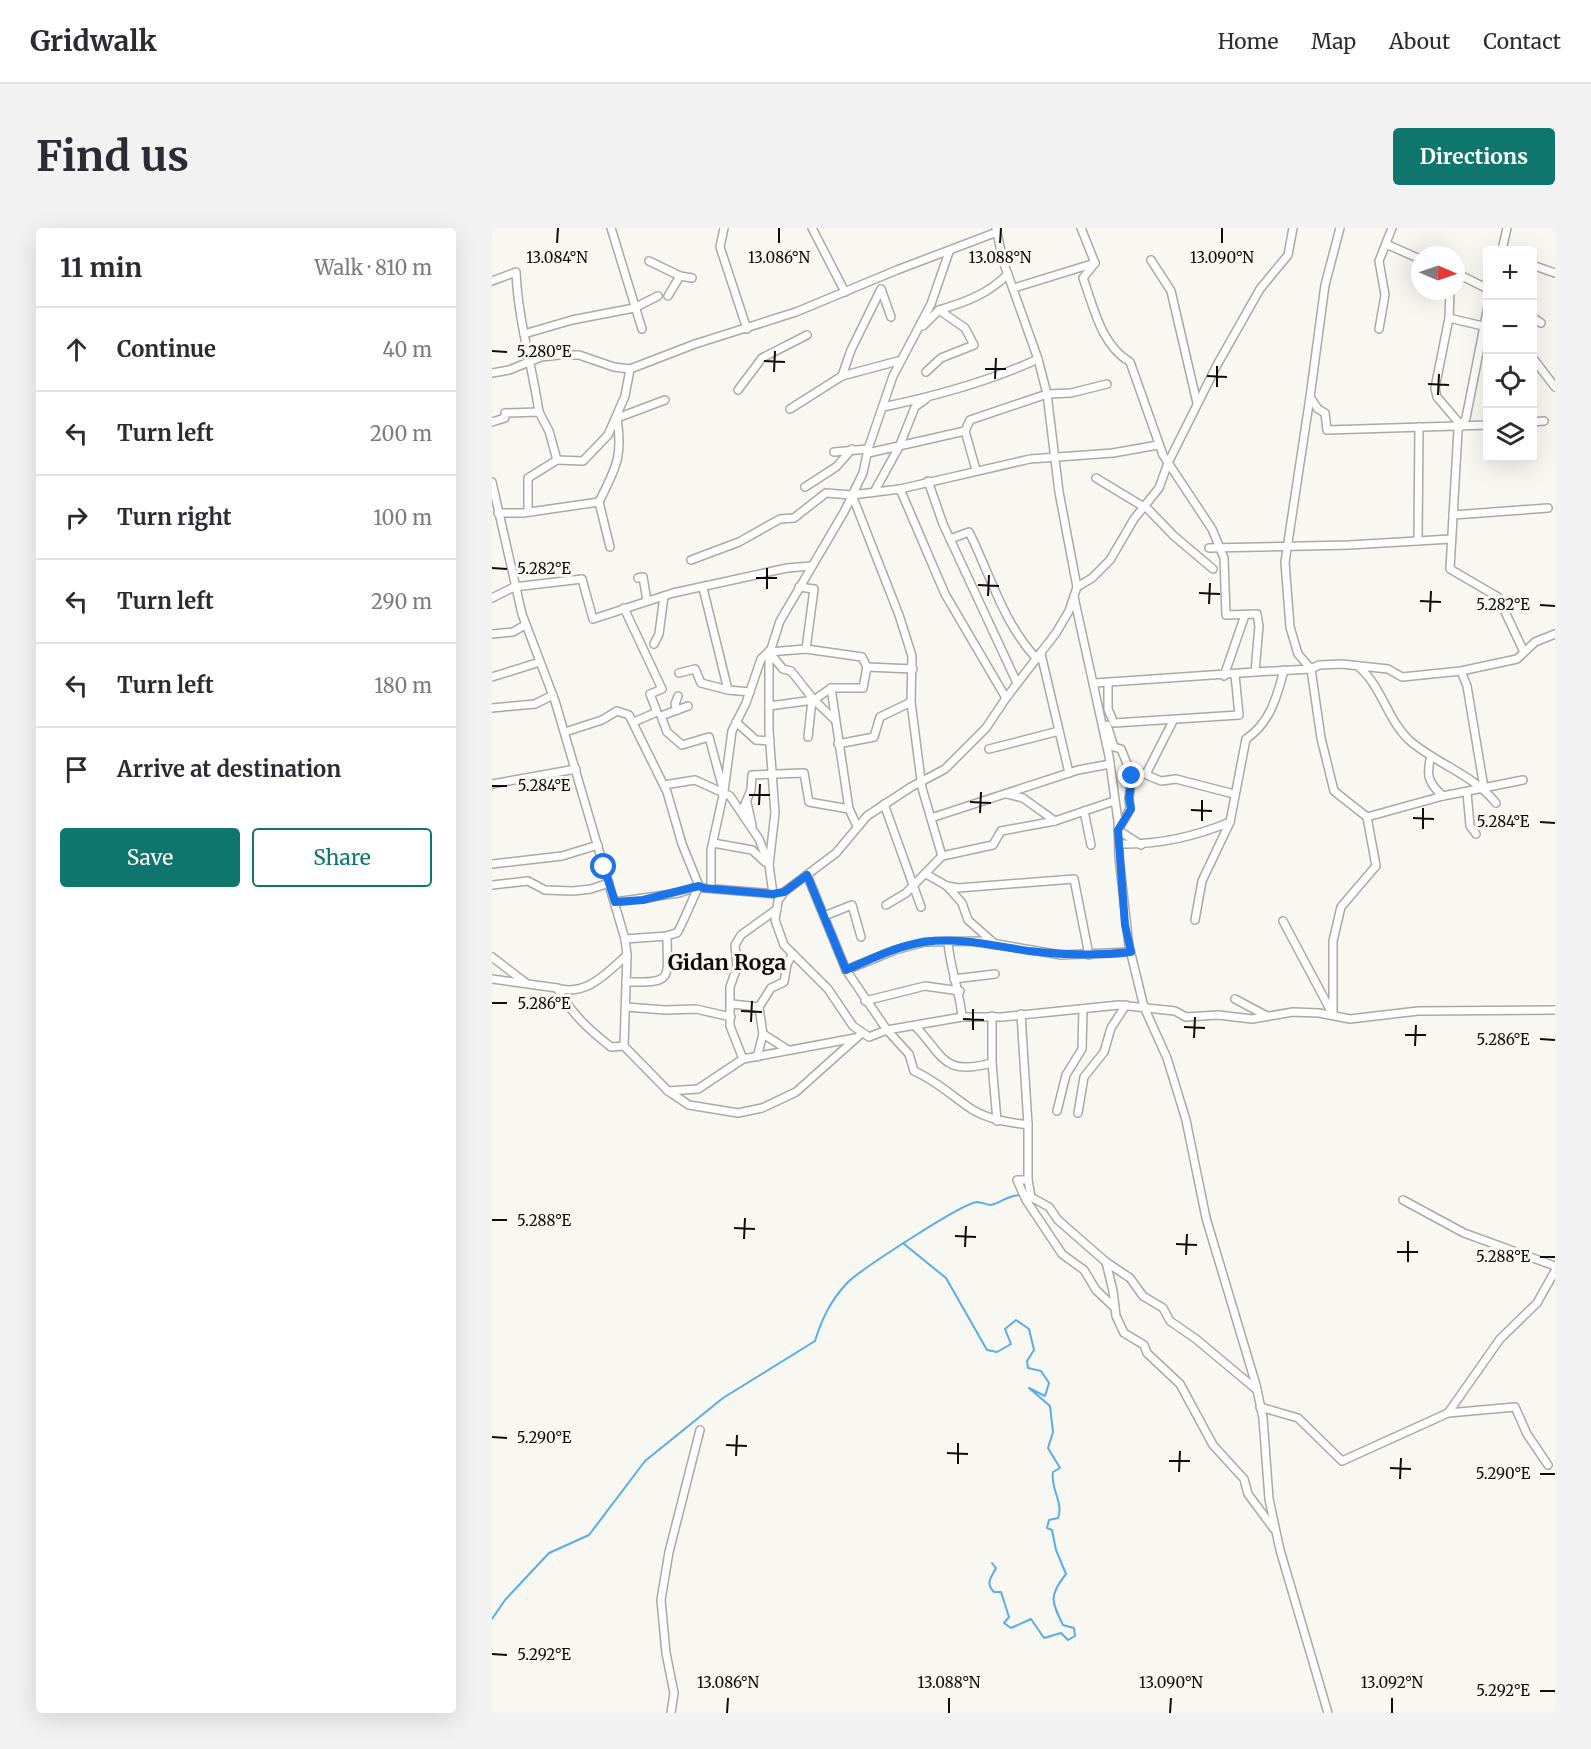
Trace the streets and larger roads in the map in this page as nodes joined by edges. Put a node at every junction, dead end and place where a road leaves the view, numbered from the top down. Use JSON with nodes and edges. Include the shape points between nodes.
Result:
{"nodes":[{"id":1,"x":611,"y":228,"type":"edge"},
{"id":2,"x":724,"y":228,"type":"edge"},
{"id":3,"x":812,"y":228,"type":"edge"},
{"id":4,"x":1081,"y":228,"type":"edge"},
{"id":5,"x":1293,"y":228,"type":"edge"},
{"id":6,"x":1340,"y":228,"type":"edge"},
{"id":7,"x":1392,"y":228,"type":"edge"},
{"id":8,"x":1507,"y":228,"type":"edge"},
{"id":9,"x":996,"y":230,"type":"edge"},
{"id":10,"x":1386,"y":244,"type":"junction"},
{"id":11,"x":1503,"y":246,"type":"edge"},
{"id":12,"x":949,"y":252,"type":"junction"},
{"id":13,"x":1411,"y":255,"type":"edge"},
{"id":14,"x":1151,"y":260,"type":"dead end"},
{"id":15,"x":649,"y":261,"type":"dead end"},
{"id":16,"x":1095,"y":262,"type":"junction"},
{"id":17,"x":1537,"y":267,"type":"edge"},
{"id":18,"x":1555,"y":273,"type":"edge"},
{"id":19,"x":1008,"y":274,"type":"junction"},
{"id":20,"x":680,"y":276,"type":"junction"},
{"id":21,"x":692,"y":278,"type":"dead end"},
{"id":22,"x":1465,"y":278,"type":"edge"},
{"id":23,"x":492,"y":281,"type":"edge"},
{"id":24,"x":1483,"y":286,"type":"edge"},
{"id":25,"x":1014,"y":288,"type":"junction"},
{"id":26,"x":845,"y":292,"type":"junction"},
{"id":27,"x":658,"y":296,"type":"dead end"},
{"id":28,"x":668,"y":296,"type":"dead end"},
{"id":29,"x":1450,"y":300,"type":"edge"},
{"id":30,"x":634,"y":308,"type":"junction"},
{"id":31,"x":939,"y":310,"type":"junction"},
{"id":32,"x":891,"y":316,"type":"dead end"},
{"id":33,"x":1449,"y":318,"type":"junction"},
{"id":34,"x":1537,"y":320,"type":"edge"},
{"id":35,"x":1541,"y":323,"type":"dead end"},
{"id":36,"x":1483,"y":326,"type":"edge"},
{"id":37,"x":642,"y":329,"type":"dead end"},
{"id":38,"x":747,"y":329,"type":"junction"},
{"id":39,"x":919,"y":329,"type":"junction"},
{"id":40,"x":1379,"y":329,"type":"dead end"},
{"id":41,"x":524,"y":334,"type":"junction"},
{"id":42,"x":807,"y":335,"type":"dead end"},
{"id":43,"x":1483,"y":341,"type":"edge"},
{"id":44,"x":1038,"y":359,"type":"junction"},
{"id":45,"x":531,"y":361,"type":"junction"},
{"id":46,"x":898,"y":361,"type":"junction"},
{"id":47,"x":1537,"y":362,"type":"edge"},
{"id":48,"x":630,"y":369,"type":"junction"},
{"id":49,"x":926,"y":372,"type":"dead end"},
{"id":50,"x":492,"y":373,"type":"edge"},
{"id":51,"x":842,"y":376,"type":"junction"},
{"id":52,"x":1107,"y":384,"type":"dead end"},
{"id":53,"x":1555,"y":387,"type":"edge"},
{"id":54,"x":738,"y":390,"type":"dead end"},
{"id":55,"x":1047,"y":394,"type":"junction"},
{"id":56,"x":1310,"y":397,"type":"junction"},
{"id":57,"x":927,"y":398,"type":"junction"},
{"id":58,"x":665,"y":400,"type":"dead end"},
{"id":59,"x":1197,"y":403,"type":"junction"},
{"id":60,"x":883,"y":407,"type":"junction"},
{"id":61,"x":790,"y":409,"type":"dead end"},
{"id":62,"x":540,"y":412,"type":"junction"},
{"id":63,"x":617,"y":418,"type":"junction"},
{"id":64,"x":1544,"y":421,"type":"dead end"},
{"id":65,"x":492,"y":422,"type":"edge"},
{"id":66,"x":1537,"y":422,"type":"edge"},
{"id":67,"x":1460,"y":424,"type":"junction"},
{"id":68,"x":1483,"y":425,"type":"edge"},
{"id":69,"x":1419,"y":428,"type":"junction"},
{"id":70,"x":965,"y":431,"type":"junction"},
{"id":71,"x":1158,"y":445,"type":"junction"},
{"id":72,"x":899,"y":447,"type":"junction"},
{"id":73,"x":852,"y":449,"type":"junction"},
{"id":74,"x":868,"y":451,"type":"junction"},
{"id":75,"x":834,"y":452,"type":"dead end"},
{"id":76,"x":1056,"y":456,"type":"junction"},
{"id":77,"x":557,"y":460,"type":"junction"},
{"id":78,"x":1168,"y":463,"type":"junction"},
{"id":79,"x":976,"y":470,"type":"junction"},
{"id":80,"x":1096,"y":478,"type":"dead end"},
{"id":81,"x":928,"y":481,"type":"junction"},
{"id":82,"x":492,"y":482,"type":"edge"},
{"id":83,"x":805,"y":488,"type":"dead end"},
{"id":84,"x":900,"y":489,"type":"junction"},
{"id":85,"x":874,"y":492,"type":"junction"},
{"id":86,"x":852,"y":495,"type":"junction"},
{"id":87,"x":599,"y":502,"type":"junction"},
{"id":88,"x":1144,"y":507,"type":"junction"},
{"id":89,"x":1548,"y":508,"type":"dead end"},
{"id":90,"x":528,"y":512,"type":"junction"},
{"id":91,"x":498,"y":513,"type":"junction"},
{"id":92,"x":1452,"y":515,"type":"junction"},
{"id":93,"x":950,"y":539,"type":"junction"},
{"id":94,"x":1451,"y":539,"type":"junction"},
{"id":95,"x":1418,"y":541,"type":"junction"},
{"id":96,"x":1288,"y":544,"type":"junction"},
{"id":97,"x":610,"y":547,"type":"dead end"},
{"id":98,"x":1209,"y":548,"type":"dead end"},
{"id":99,"x":691,"y":560,"type":"dead end"},
{"id":100,"x":811,"y":566,"type":"junction"},
{"id":101,"x":1213,"y":569,"type":"dead end"},
{"id":102,"x":638,"y":578,"type":"dead end"},
{"id":103,"x":514,"y":587,"type":"junction"},
{"id":104,"x":799,"y":587,"type":"junction"},
{"id":105,"x":703,"y":588,"type":"junction"},
{"id":106,"x":1076,"y":591,"type":"junction"},
{"id":107,"x":664,"y":596,"type":"junction"},
{"id":108,"x":492,"y":598,"type":"edge"},
{"id":109,"x":647,"y":601,"type":"junction"},
{"id":110,"x":624,"y":608,"type":"junction"},
{"id":111,"x":1245,"y":615,"type":"junction"},
{"id":112,"x":525,"y":625,"type":"junction"},
{"id":113,"x":492,"y":634,"type":"edge"},
{"id":114,"x":1555,"y":634,"type":"edge"},
{"id":115,"x":654,"y":644,"type":"dead end"},
{"id":116,"x":806,"y":649,"type":"junction"},
{"id":117,"x":769,"y":652,"type":"junction"},
{"id":118,"x":1524,"y":652,"type":"junction"},
{"id":119,"x":1039,"y":656,"type":"junction"},
{"id":120,"x":540,"y":662,"type":"junction"},
{"id":121,"x":867,"y":667,"type":"junction"},
{"id":122,"x":1359,"y":667,"type":"junction"},
{"id":123,"x":913,"y":669,"type":"junction"},
{"id":124,"x":1311,"y":669,"type":"junction"},
{"id":125,"x":1284,"y":670,"type":"junction"},
{"id":126,"x":1461,"y":671,"type":"junction"},
{"id":127,"x":1255,"y":672,"type":"junction"},
{"id":128,"x":679,"y":673,"type":"dead end"},
{"id":129,"x":1235,"y":675,"type":"junction"},
{"id":130,"x":1224,"y":676,"type":"junction"},
{"id":131,"x":492,"y":677,"type":"edge"},
{"id":132,"x":1017,"y":683,"type":"junction"},
{"id":133,"x":1095,"y":683,"type":"junction"},
{"id":134,"x":1108,"y":683,"type":"junction"},
{"id":135,"x":831,"y":688,"type":"junction"},
{"id":136,"x":728,"y":690,"type":"junction"},
{"id":137,"x":750,"y":692,"type":"junction"},
{"id":138,"x":553,"y":695,"type":"junction"},
{"id":139,"x":678,"y":696,"type":"dead end"},
{"id":140,"x":1006,"y":698,"type":"junction"},
{"id":141,"x":813,"y":700,"type":"junction"},
{"id":142,"x":911,"y":702,"type":"junction"},
{"id":143,"x":688,"y":706,"type":"dead end"},
{"id":144,"x":769,"y":706,"type":"junction"},
{"id":145,"x":492,"y":708,"type":"edge"},
{"id":146,"x":1107,"y":709,"type":"junction"},
{"id":147,"x":677,"y":710,"type":"junction"},
{"id":148,"x":659,"y":714,"type":"junction"},
{"id":149,"x":835,"y":720,"type":"junction"},
{"id":150,"x":1173,"y":721,"type":"junction"},
{"id":151,"x":634,"y":722,"type":"junction"},
{"id":152,"x":736,"y":722,"type":"junction"},
{"id":153,"x":1059,"y":731,"type":"junction"},
{"id":154,"x":565,"y":732,"type":"junction"},
{"id":155,"x":808,"y":737,"type":"dead end"},
{"id":156,"x":770,"y":741,"type":"junction"},
{"id":157,"x":838,"y":744,"type":"junction"},
{"id":158,"x":989,"y":749,"type":"dead end"},
{"id":159,"x":1431,"y":756,"type":"junction"},
{"id":160,"x":1110,"y":764,"type":"junction"},
{"id":161,"x":1130,"y":768,"type":"junction"},
{"id":162,"x":576,"y":769,"type":"junction"},
{"id":163,"x":773,"y":772,"type":"junction"},
{"id":164,"x":1069,"y":773,"type":"junction"},
{"id":165,"x":1146,"y":774,"type":"junction"},
{"id":166,"x":922,"y":780,"type":"junction"},
{"id":167,"x":1523,"y":780,"type":"dead end"},
{"id":168,"x":492,"y":784,"type":"edge"},
{"id":169,"x":664,"y":785,"type":"junction"},
{"id":170,"x":1484,"y":788,"type":"junction"},
{"id":171,"x":724,"y":791,"type":"junction"},
{"id":172,"x":1467,"y":792,"type":"junction"},
{"id":173,"x":1004,"y":794,"type":"junction"},
{"id":174,"x":1234,"y":794,"type":"junction"},
{"id":175,"x":1443,"y":796,"type":"junction"},
{"id":176,"x":1114,"y":801,"type":"junction"},
{"id":177,"x":747,"y":803,"type":"junction"},
{"id":178,"x":1496,"y":803,"type":"dead end"},
{"id":179,"x":884,"y":804,"type":"junction"},
{"id":180,"x":849,"y":809,"type":"junction"},
{"id":181,"x":742,"y":811,"type":"junction"},
{"id":182,"x":1084,"y":811,"type":"junction"},
{"id":183,"x":1367,"y":817,"type":"junction"},
{"id":184,"x":932,"y":818,"type":"junction"},
{"id":185,"x":1055,"y":821,"type":"junction"},
{"id":186,"x":1230,"y":822,"type":"junction"},
{"id":187,"x":857,"y":826,"type":"junction"},
{"id":188,"x":752,"y":827,"type":"junction"},
{"id":189,"x":1118,"y":830,"type":"junction"},
{"id":190,"x":1476,"y":834,"type":"dead end"},
{"id":191,"x":712,"y":843,"type":"junction"},
{"id":192,"x":1119,"y":844,"type":"junction"},
{"id":193,"x":1141,"y":844,"type":"junction"},
{"id":194,"x":598,"y":845,"type":"junction"},
{"id":195,"x":1091,"y":845,"type":"dead end"},
{"id":196,"x":942,"y":856,"type":"junction"},
{"id":197,"x":492,"y":864,"type":"edge"},
{"id":198,"x":770,"y":866,"type":"junction"},
{"id":199,"x":926,"y":874,"type":"junction"},
{"id":200,"x":807,"y":875,"type":"junction"},
{"id":201,"x":609,"y":883,"type":"junction"},
{"id":202,"x":492,"y":885,"type":"edge"},
{"id":203,"x":699,"y":886,"type":"junction"},
{"id":204,"x":914,"y":886,"type":"junction"},
{"id":205,"x":948,"y":886,"type":"junction"},
{"id":206,"x":711,"y":888,"type":"junction"},
{"id":207,"x":784,"y":892,"type":"junction"},
{"id":208,"x":773,"y":894,"type":"junction"},
{"id":209,"x":615,"y":902,"type":"junction"},
{"id":210,"x":886,"y":905,"type":"dead end"},
{"id":211,"x":921,"y":907,"type":"dead end"},
{"id":212,"x":777,"y":909,"type":"junction"},
{"id":213,"x":824,"y":916,"type":"junction"},
{"id":214,"x":1195,"y":920,"type":"dead end"},
{"id":215,"x":1282,"y":921,"type":"dead end"},
{"id":216,"x":667,"y":936,"type":"junction"},
{"id":217,"x":861,"y":938,"type":"dead end"},
{"id":218,"x":625,"y":939,"type":"junction"},
{"id":219,"x":948,"y":942,"type":"junction"},
{"id":220,"x":997,"y":946,"type":"junction"},
{"id":221,"x":1131,"y":952,"type":"junction"},
{"id":222,"x":627,"y":955,"type":"junction"},
{"id":223,"x":1089,"y":955,"type":"junction"},
{"id":224,"x":792,"y":956,"type":"junction"},
{"id":225,"x":492,"y":957,"type":"edge"},
{"id":226,"x":846,"y":970,"type":"junction"},
{"id":227,"x":995,"y":974,"type":"dead end"},
{"id":228,"x":492,"y":979,"type":"edge"},
{"id":229,"x":954,"y":979,"type":"junction"},
{"id":230,"x":626,"y":982,"type":"junction"},
{"id":231,"x":528,"y":985,"type":"junction"},
{"id":232,"x":557,"y":988,"type":"junction"},
{"id":233,"x":960,"y":991,"type":"junction"},
{"id":234,"x":1235,"y":999,"type":"dead end"},
{"id":235,"x":865,"y":1001,"type":"junction"},
{"id":236,"x":732,"y":1004,"type":"junction"},
{"id":237,"x":1126,"y":1005,"type":"junction"},
{"id":238,"x":759,"y":1006,"type":"junction"},
{"id":239,"x":626,"y":1007,"type":"junction"},
{"id":240,"x":1144,"y":1007,"type":"junction"},
{"id":241,"x":1083,"y":1009,"type":"junction"},
{"id":242,"x":1555,"y":1010,"type":"edge"},
{"id":243,"x":1022,"y":1014,"type":"junction"},
{"id":244,"x":1333,"y":1015,"type":"junction"},
{"id":245,"x":992,"y":1016,"type":"junction"},
{"id":246,"x":1267,"y":1016,"type":"junction"},
{"id":247,"x":731,"y":1017,"type":"junction"},
{"id":248,"x":962,"y":1017,"type":"junction"},
{"id":249,"x":915,"y":1026,"type":"junction"},
{"id":250,"x":887,"y":1030,"type":"junction"},
{"id":251,"x":763,"y":1034,"type":"junction"},
{"id":252,"x":860,"y":1036,"type":"junction"},
{"id":253,"x":624,"y":1046,"type":"junction"},
{"id":254,"x":788,"y":1050,"type":"junction"},
{"id":255,"x":757,"y":1057,"type":"junction"},
{"id":256,"x":743,"y":1059,"type":"junction"},
{"id":257,"x":992,"y":1063,"type":"junction"},
{"id":258,"x":668,"y":1091,"type":"junction"},
{"id":259,"x":1057,"y":1111,"type":"dead end"},
{"id":260,"x":1078,"y":1113,"type":"dead end"},
{"id":261,"x":997,"y":1121,"type":"junction"},
{"id":262,"x":1028,"y":1125,"type":"junction"},
{"id":263,"x":1028,"y":1180,"type":"junction"},
{"id":264,"x":1403,"y":1200,"type":"dead end"},
{"id":265,"x":1106,"y":1262,"type":"junction"},
{"id":266,"x":1555,"y":1266,"type":"edge"},
{"id":267,"x":1555,"y":1271,"type":"edge"},
{"id":268,"x":1115,"y":1308,"type":"junction"},
{"id":269,"x":1257,"y":1390,"type":"junction"},
{"id":270,"x":1260,"y":1407,"type":"junction"},
{"id":271,"x":1448,"y":1413,"type":"junction"},
{"id":272,"x":700,"y":1430,"type":"dead end"},
{"id":273,"x":1548,"y":1465,"type":"dead end"},
{"id":274,"x":1276,"y":1531,"type":"junction"},
{"id":275,"x":671,"y":1713,"type":"edge"},
{"id":276,"x":1328,"y":1713,"type":"edge"}],
"edges":[{"from":1,"to":30,"type":"street"},
{"from":2,"to":38,"type":"street","via":[[720,247]]},
{"from":3,"to":26,"type":"street"},
{"from":4,"to":16,"type":"street"},
{"from":5,"to":59,"type":"street","via":[[1288,255],[1260,289]]},
{"from":6,"to":56,"type":"street","via":[[1325,285]]},
{"from":7,"to":10,"type":"street"},
{"from":8,"to":11,"type":"street"},
{"from":9,"to":12,"type":"street"},
{"from":9,"to":19,"type":"street"},
{"from":10,"to":13,"type":"street"},
{"from":10,"to":40,"type":"street","via":[[1379,261],[1385,295]]},
{"from":12,"to":26,"type":"street"},
{"from":12,"to":39,"type":"street"},
{"from":14,"to":59,"type":"street","via":[[1172,291]]},
{"from":15,"to":20,"type":"street"},
{"from":16,"to":25,"type":"street"},
{"from":16,"to":71,"type":"street","via":[[1083,278],[1108,344],[1130,362],[1155,426]]},
{"from":17,"to":18,"type":"street"},
{"from":19,"to":25,"type":"street"},
{"from":19,"to":31,"type":"street","via":[[992,290]]},
{"from":20,"to":21,"type":"street"},
{"from":20,"to":28,"type":"street"},
{"from":22,"to":24,"type":"street"},
{"from":23,"to":41,"type":"street","via":[[516,272]]},
{"from":25,"to":44,"type":"street"},
{"from":26,"to":38,"type":"street"},
{"from":27,"to":30,"type":"street"},
{"from":29,"to":33,"type":"street"},
{"from":30,"to":37,"type":"street"},
{"from":30,"to":41,"type":"street"},
{"from":31,"to":39,"type":"street"},
{"from":31,"to":49,"type":"street","via":[[965,328],[974,345],[941,358]]},
{"from":32,"to":51,"type":"street","via":[[881,289]]},
{"from":33,"to":36,"type":"street"},
{"from":33,"to":67,"type":"street","via":[[1435,388],[1437,397]]},
{"from":34,"to":35,"type":"street"},
{"from":38,"to":48,"type":"street"},
{"from":39,"to":46,"type":"street"},
{"from":41,"to":45,"type":"street"},
{"from":42,"to":54,"type":"street","via":[[762,358]]},
{"from":43,"to":67,"type":"street","via":[[1466,418]]},
{"from":44,"to":55,"type":"street"},
{"from":44,"to":57,"type":"street","via":[[1000,376]]},
{"from":45,"to":48,"type":"street","via":[[579,355]]},
{"from":45,"to":50,"type":"street"},
{"from":45,"to":62,"type":"street"},
{"from":46,"to":51,"type":"street"},
{"from":46,"to":60,"type":"street"},
{"from":47,"to":53,"type":"street"},
{"from":48,"to":63,"type":"street"},
{"from":51,"to":61,"type":"street"},
{"from":52,"to":55,"type":"street"},
{"from":55,"to":70,"type":"street","via":[[970,420]]},
{"from":55,"to":76,"type":"street"},
{"from":56,"to":69,"type":"street","via":[[1325,413],[1327,430]]},
{"from":56,"to":96,"type":"street"},
{"from":57,"to":60,"type":"street"},
{"from":57,"to":72,"type":"street","via":[[915,407]]},
{"from":58,"to":63,"type":"street"},
{"from":59,"to":78,"type":"street"},
{"from":60,"to":74,"type":"street"},
{"from":62,"to":65,"type":"street","via":[[505,413],[505,418]]},
{"from":62,"to":77,"type":"street"},
{"from":63,"to":77,"type":"street","via":[[608,435],[583,461]]},
{"from":63,"to":87,"type":"street","via":[[619,460]]},
{"from":64,"to":66,"type":"street"},
{"from":67,"to":68,"type":"street"},
{"from":67,"to":69,"type":"street"},
{"from":67,"to":92,"type":"street"},
{"from":69,"to":95,"type":"street"},
{"from":70,"to":72,"type":"street"},
{"from":70,"to":79,"type":"street"},
{"from":71,"to":76,"type":"street","via":[[1113,453]]},
{"from":71,"to":78,"type":"street"},
{"from":72,"to":74,"type":"street"},
{"from":72,"to":85,"type":"street"},
{"from":73,"to":74,"type":"street"},
{"from":73,"to":75,"type":"street"},
{"from":73,"to":83,"type":"street","via":[[836,467]]},
{"from":74,"to":86,"type":"street"},
{"from":76,"to":79,"type":"street"},
{"from":76,"to":106,"type":"street"},
{"from":77,"to":90,"type":"street","via":[[528,478]]},
{"from":78,"to":88,"type":"street","via":[[1159,488]]},
{"from":78,"to":111,"type":"street","via":[[1212,529],[1224,558],[1226,615]]},
{"from":79,"to":81,"type":"street"},
{"from":80,"to":88,"type":"street"},
{"from":81,"to":84,"type":"street"},
{"from":81,"to":93,"type":"street"},
{"from":82,"to":91,"type":"street"},
{"from":84,"to":85,"type":"street"},
{"from":84,"to":140,"type":"street","via":[[945,594]]},
{"from":85,"to":86,"type":"street"},
{"from":86,"to":99,"type":"street","via":[[826,493],[794,518],[780,519],[739,542]]},
{"from":86,"to":100,"type":"street"},
{"from":86,"to":123,"type":"street","via":[[899,615]]},
{"from":87,"to":90,"type":"street"},
{"from":87,"to":97,"type":"street"},
{"from":88,"to":101,"type":"street"},
{"from":88,"to":106,"type":"street","via":[[1110,560]]},
{"from":89,"to":92,"type":"street"},
{"from":90,"to":91,"type":"street"},
{"from":91,"to":103,"type":"street"},
{"from":92,"to":94,"type":"street"},
{"from":93,"to":119,"type":"street","via":[[969,532],[1020,640]]},
{"from":93,"to":132,"type":"street"},
{"from":94,"to":95,"type":"street"},
{"from":94,"to":118,"type":"street","via":[[1450,569],[1498,597]]},
{"from":95,"to":96,"type":"street"},
{"from":96,"to":98,"type":"street"},
{"from":96,"to":124,"type":"street","via":[[1285,562],[1290,627],[1298,654]]},
{"from":100,"to":104,"type":"street"},
{"from":100,"to":105,"type":"street"},
{"from":102,"to":109,"type":"street","via":[[643,577]]},
{"from":103,"to":108,"type":"street"},
{"from":103,"to":110,"type":"street","via":[[582,579],[593,620]]},
{"from":103,"to":112,"type":"street"},
{"from":104,"to":116,"type":"street","via":[[814,590]]},
{"from":104,"to":117,"type":"street","via":[[780,621]]},
{"from":105,"to":107,"type":"street"},
{"from":105,"to":136,"type":"street"},
{"from":106,"to":119,"type":"street","via":[[1069,611]]},
{"from":106,"to":133,"type":"street"},
{"from":107,"to":109,"type":"street"},
{"from":107,"to":115,"type":"street"},
{"from":109,"to":110,"type":"street"},
{"from":110,"to":148,"type":"street","via":[[662,688],[650,694]]},
{"from":111,"to":127,"type":"street","via":[[1257,614]]},
{"from":111,"to":130,"type":"street"},
{"from":112,"to":113,"type":"street","via":[[513,632]]},
{"from":112,"to":120,"type":"street"},
{"from":114,"to":118,"type":"street","via":[[1535,642]]},
{"from":116,"to":117,"type":"street"},
{"from":116,"to":121,"type":"street","via":[[862,657]]},
{"from":117,"to":137,"type":"street","via":[[761,659]]},
{"from":117,"to":141,"type":"street","via":[[783,669],[791,671]]},
{"from":117,"to":144,"type":"street"},
{"from":118,"to":126,"type":"street","via":[[1517,659]]},
{"from":119,"to":132,"type":"street"},
{"from":119,"to":153,"type":"street"},
{"from":120,"to":131,"type":"street"},
{"from":120,"to":138,"type":"street"},
{"from":121,"to":123,"type":"street"},
{"from":121,"to":135,"type":"street","via":[[863,687]]},
{"from":122,"to":124,"type":"street","via":[[1319,664]]},
{"from":122,"to":126,"type":"street","via":[[1388,669],[1402,677]]},
{"from":122,"to":159,"type":"street","via":[[1380,692],[1400,730]]},
{"from":123,"to":142,"type":"street"},
{"from":124,"to":125,"type":"street"},
{"from":124,"to":183,"type":"street","via":[[1334,791]]},
{"from":125,"to":127,"type":"street"},
{"from":125,"to":174,"type":"street","via":[[1273,708],[1261,729],[1246,740]]},
{"from":126,"to":170,"type":"street"},
{"from":127,"to":129,"type":"street"},
{"from":128,"to":136,"type":"street","via":[[695,669],[701,683]]},
{"from":129,"to":130,"type":"street"},
{"from":129,"to":150,"type":"street","via":[[1239,715]]},
{"from":130,"to":134,"type":"street"},
{"from":132,"to":140,"type":"street"},
{"from":133,"to":134,"type":"street"},
{"from":133,"to":160,"type":"street"},
{"from":134,"to":146,"type":"street"},
{"from":135,"to":141,"type":"street"},
{"from":135,"to":149,"type":"street"},
{"from":136,"to":137,"type":"street"},
{"from":137,"to":152,"type":"street"},
{"from":138,"to":145,"type":"street","via":[[535,704]]},
{"from":138,"to":154,"type":"street"},
{"from":139,"to":147,"type":"street"},
{"from":140,"to":166,"type":"street","via":[[986,728],[955,761]]},
{"from":141,"to":144,"type":"street"},
{"from":141,"to":149,"type":"street"},
{"from":141,"to":155,"type":"street"},
{"from":142,"to":157,"type":"street","via":[[880,717],[874,737]]},
{"from":142,"to":166,"type":"street"},
{"from":143,"to":147,"type":"street"},
{"from":144,"to":156,"type":"street"},
{"from":146,"to":150,"type":"street","via":[[1114,723]]},
{"from":146,"to":161,"type":"street","via":[[1114,747],[1121,749]]},
{"from":147,"to":148,"type":"street"},
{"from":148,"to":151,"type":"street"},
{"from":148,"to":171,"type":"street","via":[[667,732],[682,745],[709,737]]},
{"from":149,"to":157,"type":"street"},
{"from":150,"to":165,"type":"street"},
{"from":151,"to":154,"type":"street","via":[[629,715],[617,711]]},
{"from":151,"to":169,"type":"street"},
{"from":152,"to":156,"type":"street","via":[[756,740]]},
{"from":152,"to":171,"type":"street"},
{"from":153,"to":158,"type":"street"},
{"from":153,"to":164,"type":"street"},
{"from":154,"to":162,"type":"street"},
{"from":156,"to":163,"type":"street"},
{"from":157,"to":180,"type":"street"},
{"from":159,"to":170,"type":"street"},
{"from":159,"to":175,"type":"street","via":[[1426,772],[1431,786]]},
{"from":160,"to":164,"type":"street"},
{"from":160,"to":176,"type":"street"},
{"from":161,"to":165,"type":"street"},
{"from":161,"to":189,"type":"street","via":[[1131,809]]},
{"from":162,"to":168,"type":"street"},
{"from":162,"to":194,"type":"street"},
{"from":163,"to":177,"type":"street","via":[[752,775]]},
{"from":163,"to":180,"type":"street","via":[[804,773],[809,802]]},
{"from":163,"to":198,"type":"street","via":[[775,813]]},
{"from":164,"to":173,"type":"street"},
{"from":165,"to":174,"type":"street","via":[[1161,781],[1176,779]]},
{"from":166,"to":179,"type":"street"},
{"from":166,"to":184,"type":"street"},
{"from":167,"to":170,"type":"street"},
{"from":169,"to":171,"type":"street","via":[[694,780]]},
{"from":169,"to":203,"type":"street"},
{"from":170,"to":172,"type":"street"},
{"from":170,"to":178,"type":"street"},
{"from":171,"to":181,"type":"street"},
{"from":171,"to":191,"type":"street"},
{"from":172,"to":175,"type":"street"},
{"from":172,"to":190,"type":"street","via":[[1470,826]]},
{"from":173,"to":184,"type":"street"},
{"from":173,"to":185,"type":"street","via":[[1023,798]]},
{"from":174,"to":186,"type":"street"},
{"from":175,"to":183,"type":"street"},
{"from":176,"to":182,"type":"street"},
{"from":176,"to":189,"type":"street"},
{"from":177,"to":181,"type":"street"},
{"from":177,"to":188,"type":"street"},
{"from":179,"to":187,"type":"street"},
{"from":179,"to":204,"type":"street"},
{"from":180,"to":187,"type":"street"},
{"from":181,"to":188,"type":"street"},
{"from":182,"to":185,"type":"street"},
{"from":182,"to":195,"type":"street"},
{"from":183,"to":244,"type":"street","via":[[1376,866],[1341,907],[1333,940]]},
{"from":184,"to":196,"type":"street"},
{"from":185,"to":196,"type":"street","via":[[1001,831],[993,845]]},
{"from":186,"to":193,"type":"street","via":[[1187,838]]},
{"from":186,"to":214,"type":"street","via":[[1202,881]]},
{"from":187,"to":200,"type":"street","via":[[836,853]]},
{"from":188,"to":198,"type":"street"},
{"from":189,"to":192,"type":"street"},
{"from":189,"to":193,"type":"street"},
{"from":191,"to":198,"type":"street","via":[[752,850]]},
{"from":191,"to":206,"type":"street"},
{"from":192,"to":193,"type":"street"},
{"from":192,"to":221,"type":"street"},
{"from":194,"to":197,"type":"street","via":[[562,856]]},
{"from":194,"to":201,"type":"street"},
{"from":196,"to":199,"type":"street"},
{"from":198,"to":208,"type":"street"},
{"from":199,"to":204,"type":"street"},
{"from":199,"to":205,"type":"street"},
{"from":200,"to":207,"type":"street"},
{"from":200,"to":213,"type":"street"},
{"from":201,"to":202,"type":"street","via":[[573,891],[545,890],[528,881]]},
{"from":201,"to":209,"type":"street"},
{"from":203,"to":206,"type":"street"},
{"from":203,"to":209,"type":"street","via":[[655,898]]},
{"from":203,"to":216,"type":"street","via":[[678,932]]},
{"from":204,"to":210,"type":"street"},
{"from":204,"to":211,"type":"street"},
{"from":205,"to":220,"type":"street","via":[[962,903],[968,920]]},
{"from":205,"to":223,"type":"street","via":[[1021,885],[1074,879]]},
{"from":206,"to":208,"type":"street"},
{"from":207,"to":208,"type":"street"},
{"from":207,"to":212,"type":"street"},
{"from":209,"to":218,"type":"street"},
{"from":212,"to":224,"type":"street","via":[[777,929]]},
{"from":212,"to":236,"type":"street","via":[[736,941],[737,967],[730,987]]},
{"from":213,"to":217,"type":"street","via":[[852,905]]},
{"from":213,"to":226,"type":"street"},
{"from":215,"to":244,"type":"street"},
{"from":216,"to":218,"type":"street"},
{"from":216,"to":230,"type":"street","via":[[669,968],[665,976],[654,983]]},
{"from":218,"to":222,"type":"street"},
{"from":219,"to":220,"type":"street","via":[[980,941]]},
{"from":219,"to":226,"type":"street","via":[[911,945]]},
{"from":219,"to":229,"type":"street"},
{"from":220,"to":223,"type":"street"},
{"from":221,"to":223,"type":"street"},
{"from":221,"to":240,"type":"street"},
{"from":222,"to":230,"type":"street"},
{"from":222,"to":232,"type":"street","via":[[591,986],[569,991]]},
{"from":224,"to":238,"type":"street","via":[[784,982],[771,988]]},
{"from":224,"to":252,"type":"street","via":[[819,978]]},
{"from":225,"to":231,"type":"street"},
{"from":226,"to":235,"type":"street"},
{"from":227,"to":229,"type":"street"},
{"from":228,"to":231,"type":"street"},
{"from":229,"to":233,"type":"street"},
{"from":230,"to":239,"type":"street"},
{"from":231,"to":232,"type":"street"},
{"from":232,"to":253,"type":"street","via":[[570,1011],[597,1036],[611,1047]]},
{"from":233,"to":235,"type":"street","via":[[924,986]]},
{"from":233,"to":248,"type":"street"},
{"from":234,"to":246,"type":"street"},
{"from":235,"to":250,"type":"street"},
{"from":236,"to":238,"type":"street"},
{"from":236,"to":247,"type":"street"},
{"from":237,"to":240,"type":"street"},
{"from":237,"to":241,"type":"street"},
{"from":237,"to":260,"type":"street","via":[[1111,1028],[1104,1052],[1084,1077]]},
{"from":238,"to":251,"type":"street"},
{"from":239,"to":247,"type":"street","via":[[696,1009]]},
{"from":239,"to":253,"type":"street"},
{"from":240,"to":246,"type":"street","via":[[1175,1011],[1186,1017]]},
{"from":240,"to":269,"type":"street","via":[[1167,1058],[1186,1120],[1206,1218]]},
{"from":241,"to":243,"type":"street"},
{"from":241,"to":259,"type":"street","via":[[1082,1048],[1066,1076]]},
{"from":242,"to":244,"type":"street","via":[[1418,1011],[1360,1018]]},
{"from":243,"to":245,"type":"street"},
{"from":243,"to":262,"type":"street"},
{"from":244,"to":246,"type":"street","via":[[1293,1012]]},
{"from":245,"to":248,"type":"street"},
{"from":245,"to":257,"type":"street"},
{"from":247,"to":256,"type":"street","via":[[730,1029]]},
{"from":248,"to":249,"type":"street"},
{"from":249,"to":250,"type":"street"},
{"from":249,"to":257,"type":"street","via":[[941,1060],[971,1069]]},
{"from":250,"to":252,"type":"street"},
{"from":250,"to":261,"type":"street","via":[[909,1054],[914,1071]]},
{"from":251,"to":254,"type":"street"},
{"from":251,"to":255,"type":"street"},
{"from":252,"to":254,"type":"street"},
{"from":252,"to":258,"type":"street","via":[[796,1092],[762,1108],[738,1113],[713,1111],[689,1105]]},
{"from":253,"to":258,"type":"street"},
{"from":254,"to":255,"type":"street"},
{"from":255,"to":256,"type":"street"},
{"from":256,"to":258,"type":"street","via":[[698,1089]]},
{"from":257,"to":261,"type":"street"},
{"from":261,"to":262,"type":"street"},
{"from":262,"to":263,"type":"street"},
{"from":263,"to":265,"type":"street","via":[[1031,1197],[1049,1207],[1058,1220]]},
{"from":263,"to":268,"type":"street","via":[[1017,1180],[1053,1241],[1062,1254],[1084,1270],[1096,1290]]},
{"from":264,"to":266,"type":"street","via":[[1464,1233]]},
{"from":265,"to":268,"type":"street"},
{"from":265,"to":269,"type":"street","via":[[1130,1278],[1170,1321]]},
{"from":267,"to":271,"type":"street","via":[[1537,1303],[1500,1339]]},
{"from":268,"to":274,"type":"street","via":[[1124,1333],[1144,1345],[1180,1384],[1213,1445],[1244,1479],[1248,1494]]},
{"from":269,"to":270,"type":"street"},
{"from":270,"to":271,"type":"street","via":[[1298,1418],[1342,1461]]},
{"from":270,"to":274,"type":"street"},
{"from":271,"to":273,"type":"street","via":[[1515,1407]]},
{"from":272,"to":275,"type":"street","via":[[660,1600],[674,1693]]},
{"from":274,"to":276,"type":"street"}]}
